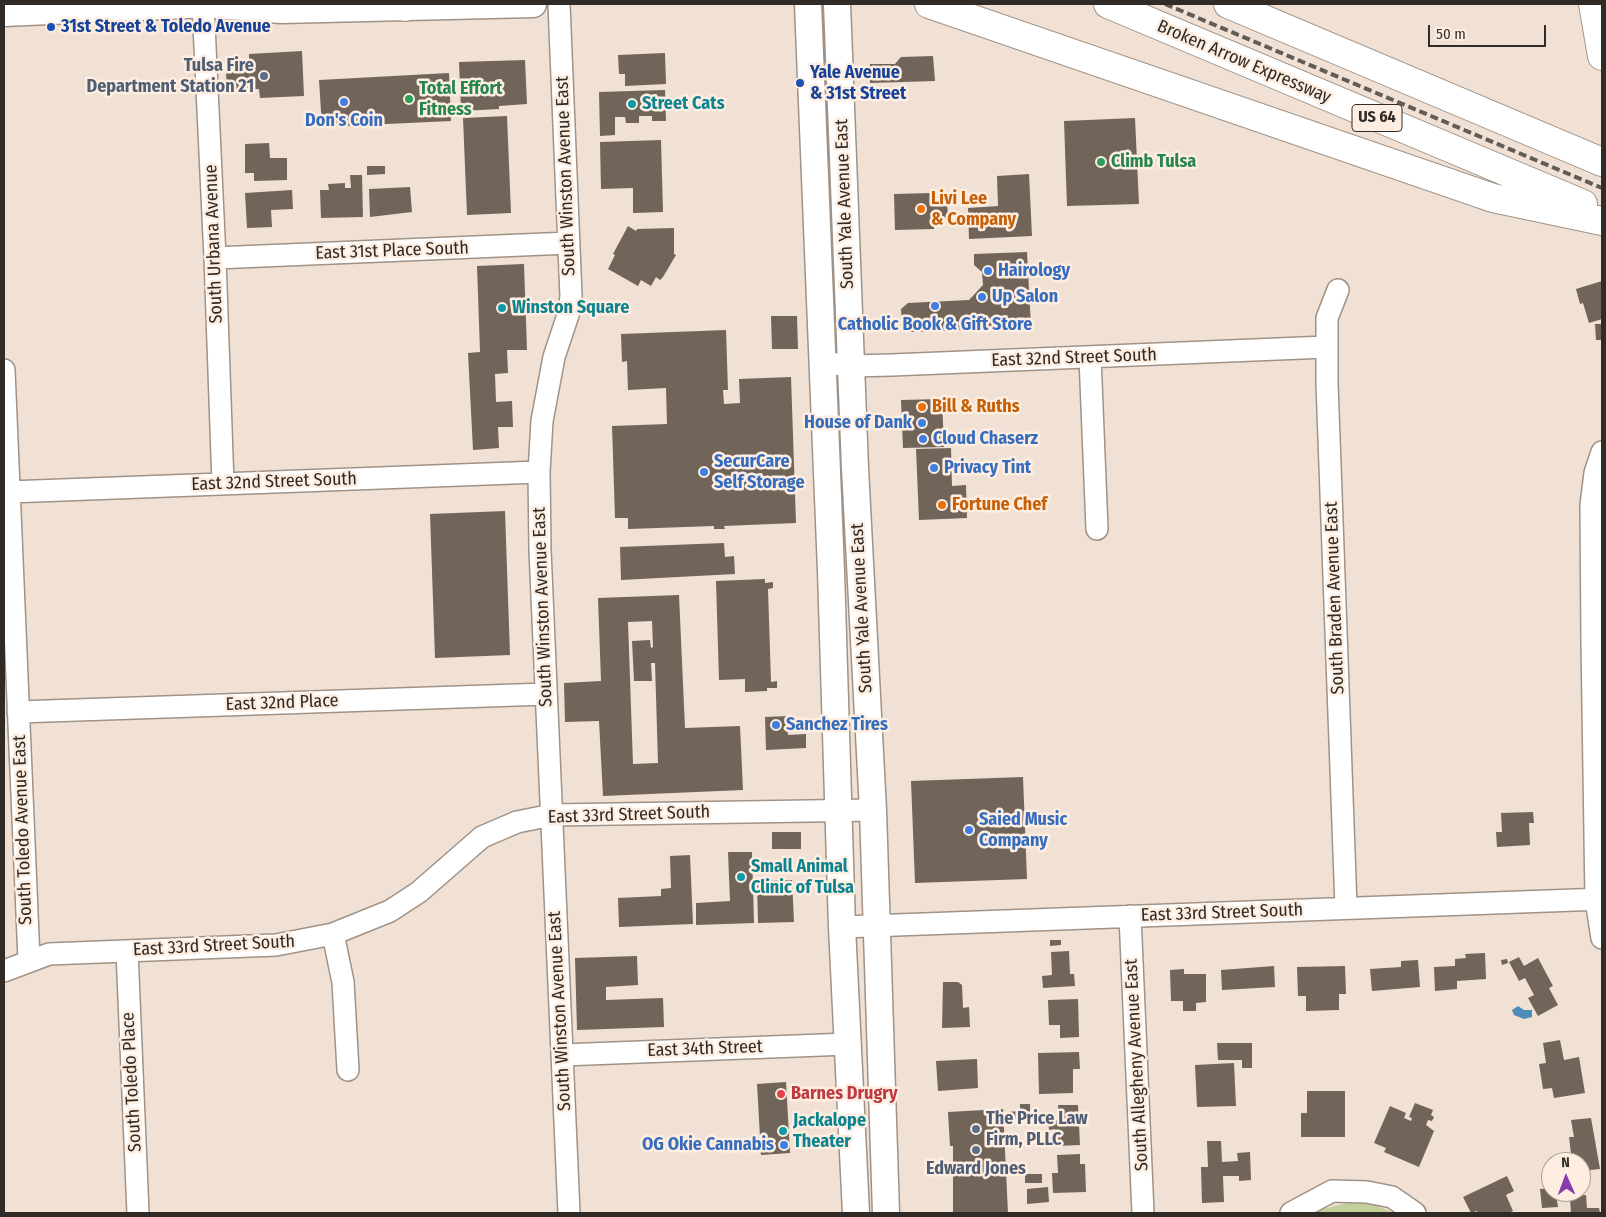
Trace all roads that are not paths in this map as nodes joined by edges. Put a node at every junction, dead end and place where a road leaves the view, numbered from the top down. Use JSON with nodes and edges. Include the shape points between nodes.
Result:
{"nodes":[{"id":1,"x":206,"y":4,"type":"edge"},
{"id":2,"x":533,"y":4,"type":"edge"},
{"id":3,"x":559,"y":4,"type":"edge"},
{"id":4,"x":808,"y":4,"type":"edge"},
{"id":5,"x":837,"y":4,"type":"edge"},
{"id":6,"x":929,"y":4,"type":"edge"},
{"id":7,"x":1108,"y":4,"type":"edge"},
{"id":8,"x":1228,"y":4,"type":"edge"},
{"id":9,"x":1593,"y":4,"type":"edge"},
{"id":10,"x":403,"y":5,"type":"edge"},
{"id":11,"x":4,"y":13,"type":"edge"},
{"id":12,"x":1602,"y":56,"type":"edge"},
{"id":13,"x":1602,"y":162,"type":"edge"},
{"id":14,"x":1602,"y":212,"type":"edge"},
{"id":15,"x":1602,"y":221,"type":"edge"},
{"id":16,"x":569,"y":244,"type":"junction"},
{"id":17,"x":215,"y":258,"type":"junction"},
{"id":18,"x":1338,"y":290,"type":"dead end"},
{"id":19,"x":1326,"y":347,"type":"junction"},
{"id":20,"x":1090,"y":357,"type":"junction"},
{"id":21,"x":821,"y":362,"type":"junction"},
{"id":22,"x":851,"y":366,"type":"junction"},
{"id":23,"x":4,"y":370,"type":"edge"},
{"id":24,"x":1602,"y":452,"type":"edge"},
{"id":25,"x":539,"y":472,"type":"junction"},
{"id":26,"x":223,"y":484,"type":"junction"},
{"id":27,"x":9,"y":492,"type":"junction"},
{"id":28,"x":1097,"y":529,"type":"dead end"},
{"id":29,"x":1597,"y":633,"type":"edge"},
{"id":30,"x":546,"y":694,"type":"junction"},
{"id":31,"x":18,"y":712,"type":"junction"},
{"id":32,"x":837,"y":810,"type":"junction"},
{"id":33,"x":873,"y":810,"type":"junction"},
{"id":34,"x":552,"y":815,"type":"junction"},
{"id":35,"x":1599,"y":900,"type":"edge"},
{"id":36,"x":1346,"y":907,"type":"junction"},
{"id":37,"x":1130,"y":916,"type":"junction"},
{"id":38,"x":877,"y":926,"type":"junction"},
{"id":39,"x":842,"y":928,"type":"junction"},
{"id":40,"x":333,"y":934,"type":"junction"},
{"id":41,"x":1602,"y":938,"type":"edge"},
{"id":42,"x":127,"y":951,"type":"junction"},
{"id":43,"x":28,"y":960,"type":"junction"},
{"id":44,"x":4,"y":971,"type":"edge"},
{"id":45,"x":848,"y":1044,"type":"junction"},
{"id":46,"x":562,"y":1055,"type":"junction"},
{"id":47,"x":348,"y":1070,"type":"dead end"},
{"id":48,"x":882,"y":1077,"type":"junction"},
{"id":49,"x":138,"y":1213,"type":"edge"},
{"id":50,"x":569,"y":1213,"type":"edge"},
{"id":51,"x":856,"y":1213,"type":"edge"},
{"id":52,"x":886,"y":1213,"type":"edge"},
{"id":53,"x":1143,"y":1213,"type":"edge"},
{"id":54,"x":1290,"y":1213,"type":"edge"},
{"id":55,"x":1415,"y":1213,"type":"edge"}],
"edges":[{"from":1,"to":10,"type":"main road","via":[[281,10]]},
{"from":1,"to":11,"type":"main road"},
{"from":1,"to":17,"type":"street","name":"South Urbana Avenue"},
{"from":2,"to":10,"type":"main road"},
{"from":3,"to":16,"type":"street","name":"South Winston Avenue East"},
{"from":4,"to":21,"type":"main road","name":"South Yale Avenue East"},
{"from":5,"to":22,"type":"main road","name":"South Yale Avenue East"},
{"from":6,"to":15,"type":"highway","via":[[1493,198]]},
{"from":7,"to":14,"type":"highway","name":"Broken Arrow Expressway","number":"US 64"},
{"from":8,"to":13,"type":"highway","number":"US 64"},
{"from":9,"to":12,"type":"highway"},
{"from":16,"to":17,"type":"street","name":"East 31st Place South"},
{"from":16,"to":25,"type":"street","name":"South Winston Avenue East","via":[[569,312],[547,390]]},
{"from":17,"to":26,"type":"street","name":"South Urbana Avenue"},
{"from":18,"to":19,"type":"street","name":"South Braden Avenue East","via":[[1327,318]]},
{"from":19,"to":20,"type":"street","name":"East 32nd Street South"},
{"from":19,"to":36,"type":"street","name":"South Braden Avenue East"},
{"from":20,"to":22,"type":"street","name":"East 32nd Street South"},
{"from":20,"to":28,"type":"street"},
{"from":21,"to":22,"type":"street","name":"East 32nd Street South"},
{"from":21,"to":32,"type":"main road","name":"South Yale Avenue East","via":[[831,570]]},
{"from":22,"to":33,"type":"main road","name":"South Yale Avenue East"},
{"from":23,"to":27,"type":"street","name":"South Toledo Avenue East"},
{"from":24,"to":29,"type":"street","via":[[1595,473],[1591,505]]},
{"from":25,"to":26,"type":"street","name":"East 32nd Street South"},
{"from":25,"to":30,"type":"street","name":"South Winston Avenue East"},
{"from":26,"to":27,"type":"street","name":"East 32nd Street South"},
{"from":27,"to":31,"type":"street","name":"South Toledo Avenue East"},
{"from":29,"to":35,"type":"street"},
{"from":30,"to":31,"type":"street","name":"East 32nd Place"},
{"from":30,"to":34,"type":"street","name":"South Winston Avenue East"},
{"from":31,"to":43,"type":"street","name":"South Toledo Avenue East"},
{"from":32,"to":33,"type":"street","name":"East 33rd Street South"},
{"from":32,"to":34,"type":"street","name":"East 33rd Street South"},
{"from":32,"to":39,"type":"main road","name":"South Yale Avenue East"},
{"from":33,"to":38,"type":"main road","name":"South Yale Avenue East"},
{"from":34,"to":40,"type":"street","name":"East 33rd Street South","via":[[518,822],[482,837],[412,896],[368,922]]},
{"from":34,"to":46,"type":"street","name":"South Winston Avenue East"},
{"from":35,"to":36,"type":"street","name":"East 33rd Street South"},
{"from":35,"to":41,"type":"street"},
{"from":36,"to":37,"type":"street","name":"East 33rd Street South"},
{"from":37,"to":38,"type":"street","name":"East 33rd Street South"},
{"from":37,"to":53,"type":"street","name":"South Allegheny Avenue East"},
{"from":38,"to":39,"type":"street","name":"East 33rd Street South"},
{"from":38,"to":48,"type":"main road","name":"South Yale Avenue East"},
{"from":39,"to":45,"type":"main road","name":"South Yale Avenue East"},
{"from":40,"to":42,"type":"street","name":"East 33rd Street South","via":[[276,945]]},
{"from":40,"to":47,"type":"street","via":[[343,982]]},
{"from":42,"to":43,"type":"street","name":"East 33rd Street South","via":[[49,954]]},
{"from":42,"to":49,"type":"street","name":"South Toledo Place"},
{"from":43,"to":44,"type":"street","name":"East 33rd Street South"},
{"from":45,"to":46,"type":"street","name":"East 34th Street"},
{"from":45,"to":48,"type":"main road"},
{"from":45,"to":51,"type":"main road","name":"South Yale Avenue East"},
{"from":46,"to":50,"type":"street","name":"South Winston Avenue East"},
{"from":48,"to":52,"type":"main road","name":"South Yale Avenue East"},
{"from":54,"to":55,"type":"street","via":[[1332,1191],[1392,1197]]}]}
